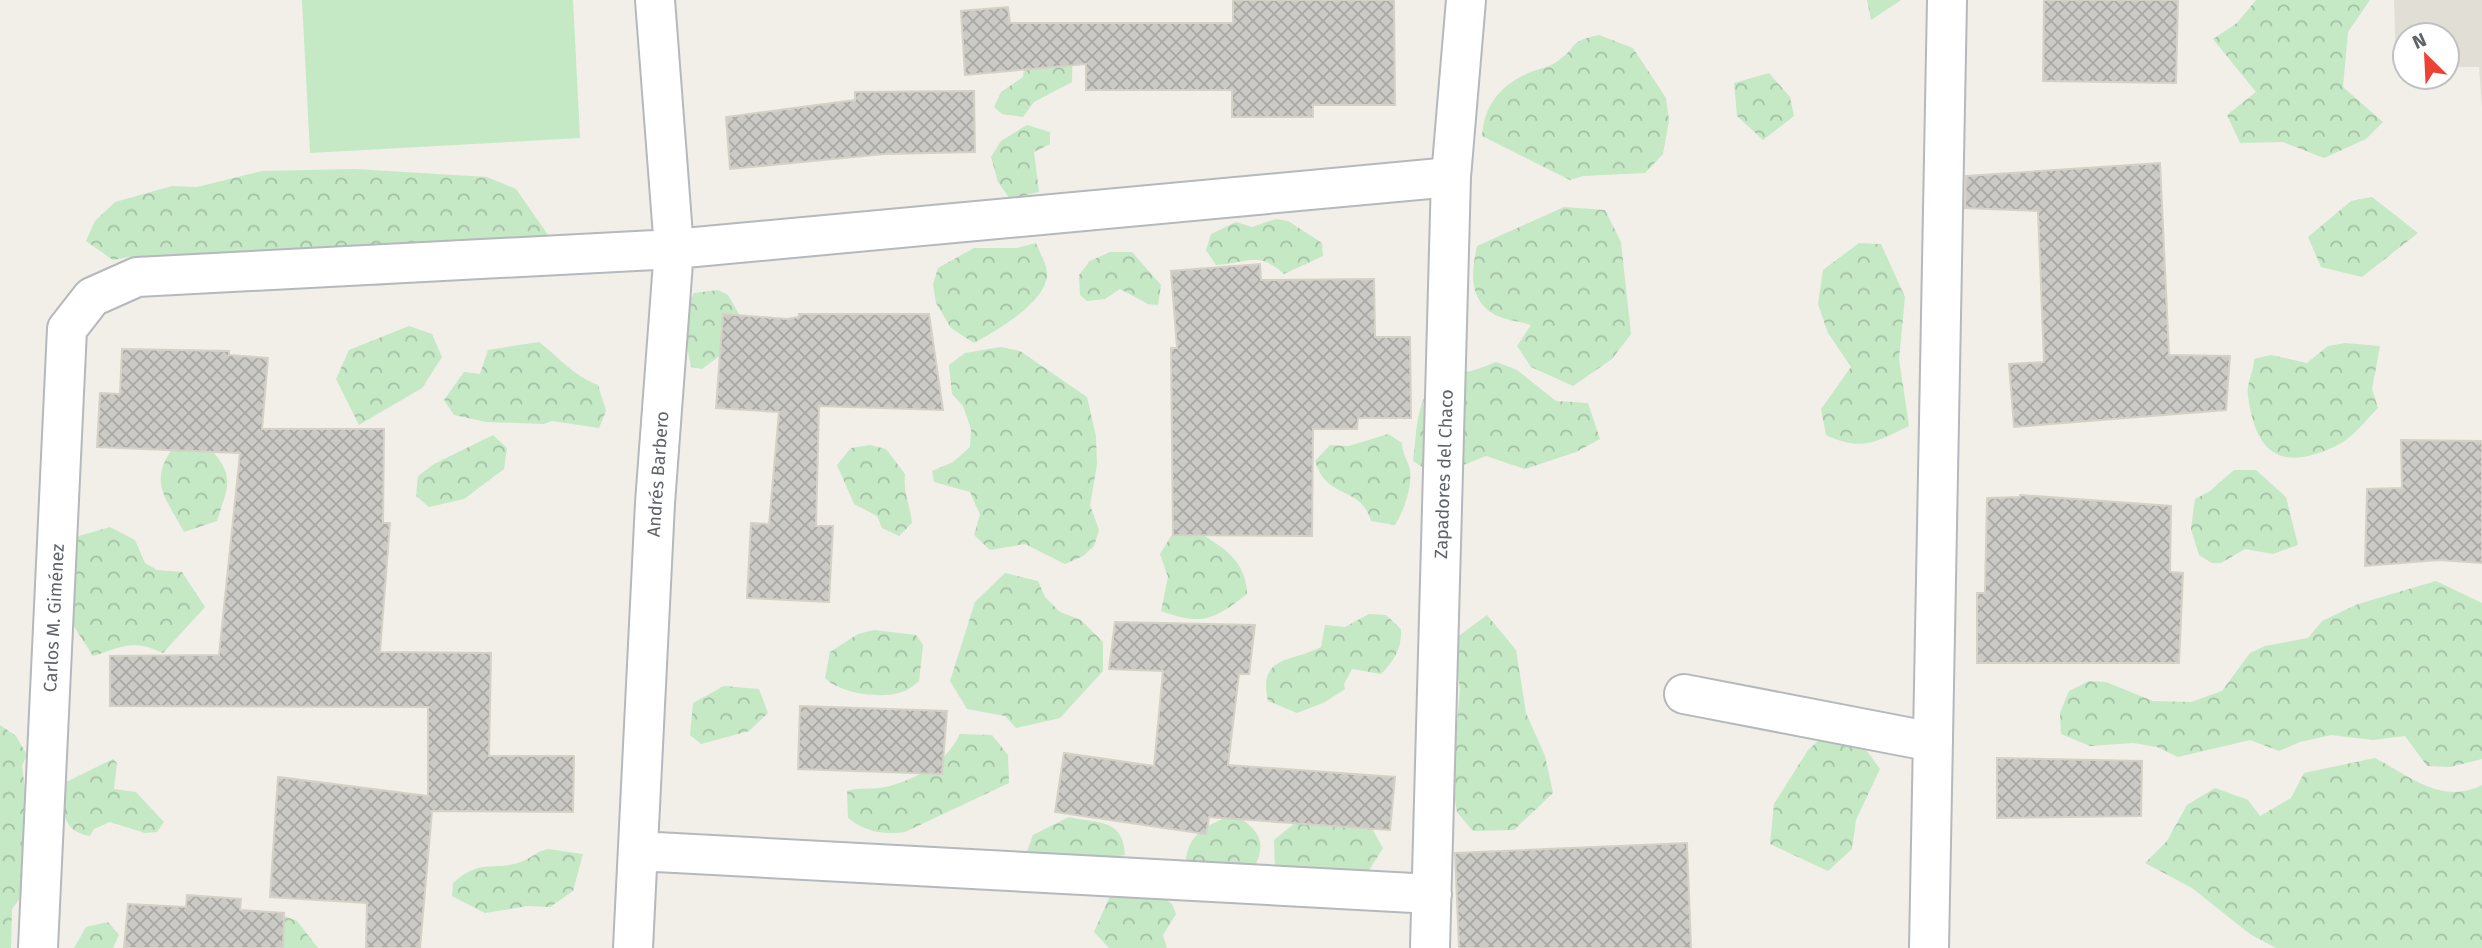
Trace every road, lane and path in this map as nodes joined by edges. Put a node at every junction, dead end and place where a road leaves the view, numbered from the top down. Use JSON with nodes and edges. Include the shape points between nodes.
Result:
{"nodes":[{"id":1,"x":655,"y":0,"type":"edge"},
{"id":2,"x":1466,"y":0,"type":"edge"},
{"id":3,"x":1947,"y":0,"type":"edge"},
{"id":4,"x":1451,"y":177,"type":"junction"},
{"id":5,"x":674,"y":249,"type":"junction"},
{"id":6,"x":1684,"y":694,"type":"dead end"},
{"id":7,"x":1933,"y":742,"type":"junction"},
{"id":8,"x":638,"y":851,"type":"junction"},
{"id":9,"x":1433,"y":894,"type":"junction"},
{"id":10,"x":38,"y":948,"type":"edge"},
{"id":11,"x":633,"y":948,"type":"edge"},
{"id":12,"x":1430,"y":948,"type":"edge"},
{"id":13,"x":1929,"y":948,"type":"edge"}],
"edges":[{"from":1,"to":5,"type":"street","name":"Andrés Barbero"},
{"from":2,"to":4,"type":"street","name":"Zapadores del Chaco"},
{"from":3,"to":7,"type":"street"},
{"from":4,"to":5,"type":"street"},
{"from":4,"to":9,"type":"street","name":"Zapadores del Chaco"},
{"from":5,"to":8,"type":"street","name":"Andrés Barbero","via":[[655,503]]},
{"from":5,"to":10,"type":"street","name":"Carlos M. Giménez","via":[[137,277],[92,297],[67,330]]},
{"from":6,"to":7,"type":"street"},
{"from":7,"to":13,"type":"street"},
{"from":8,"to":9,"type":"street"},
{"from":8,"to":11,"type":"street","name":"Andrés Barbero"},
{"from":9,"to":12,"type":"street","name":"Zapadores del Chaco"}]}
